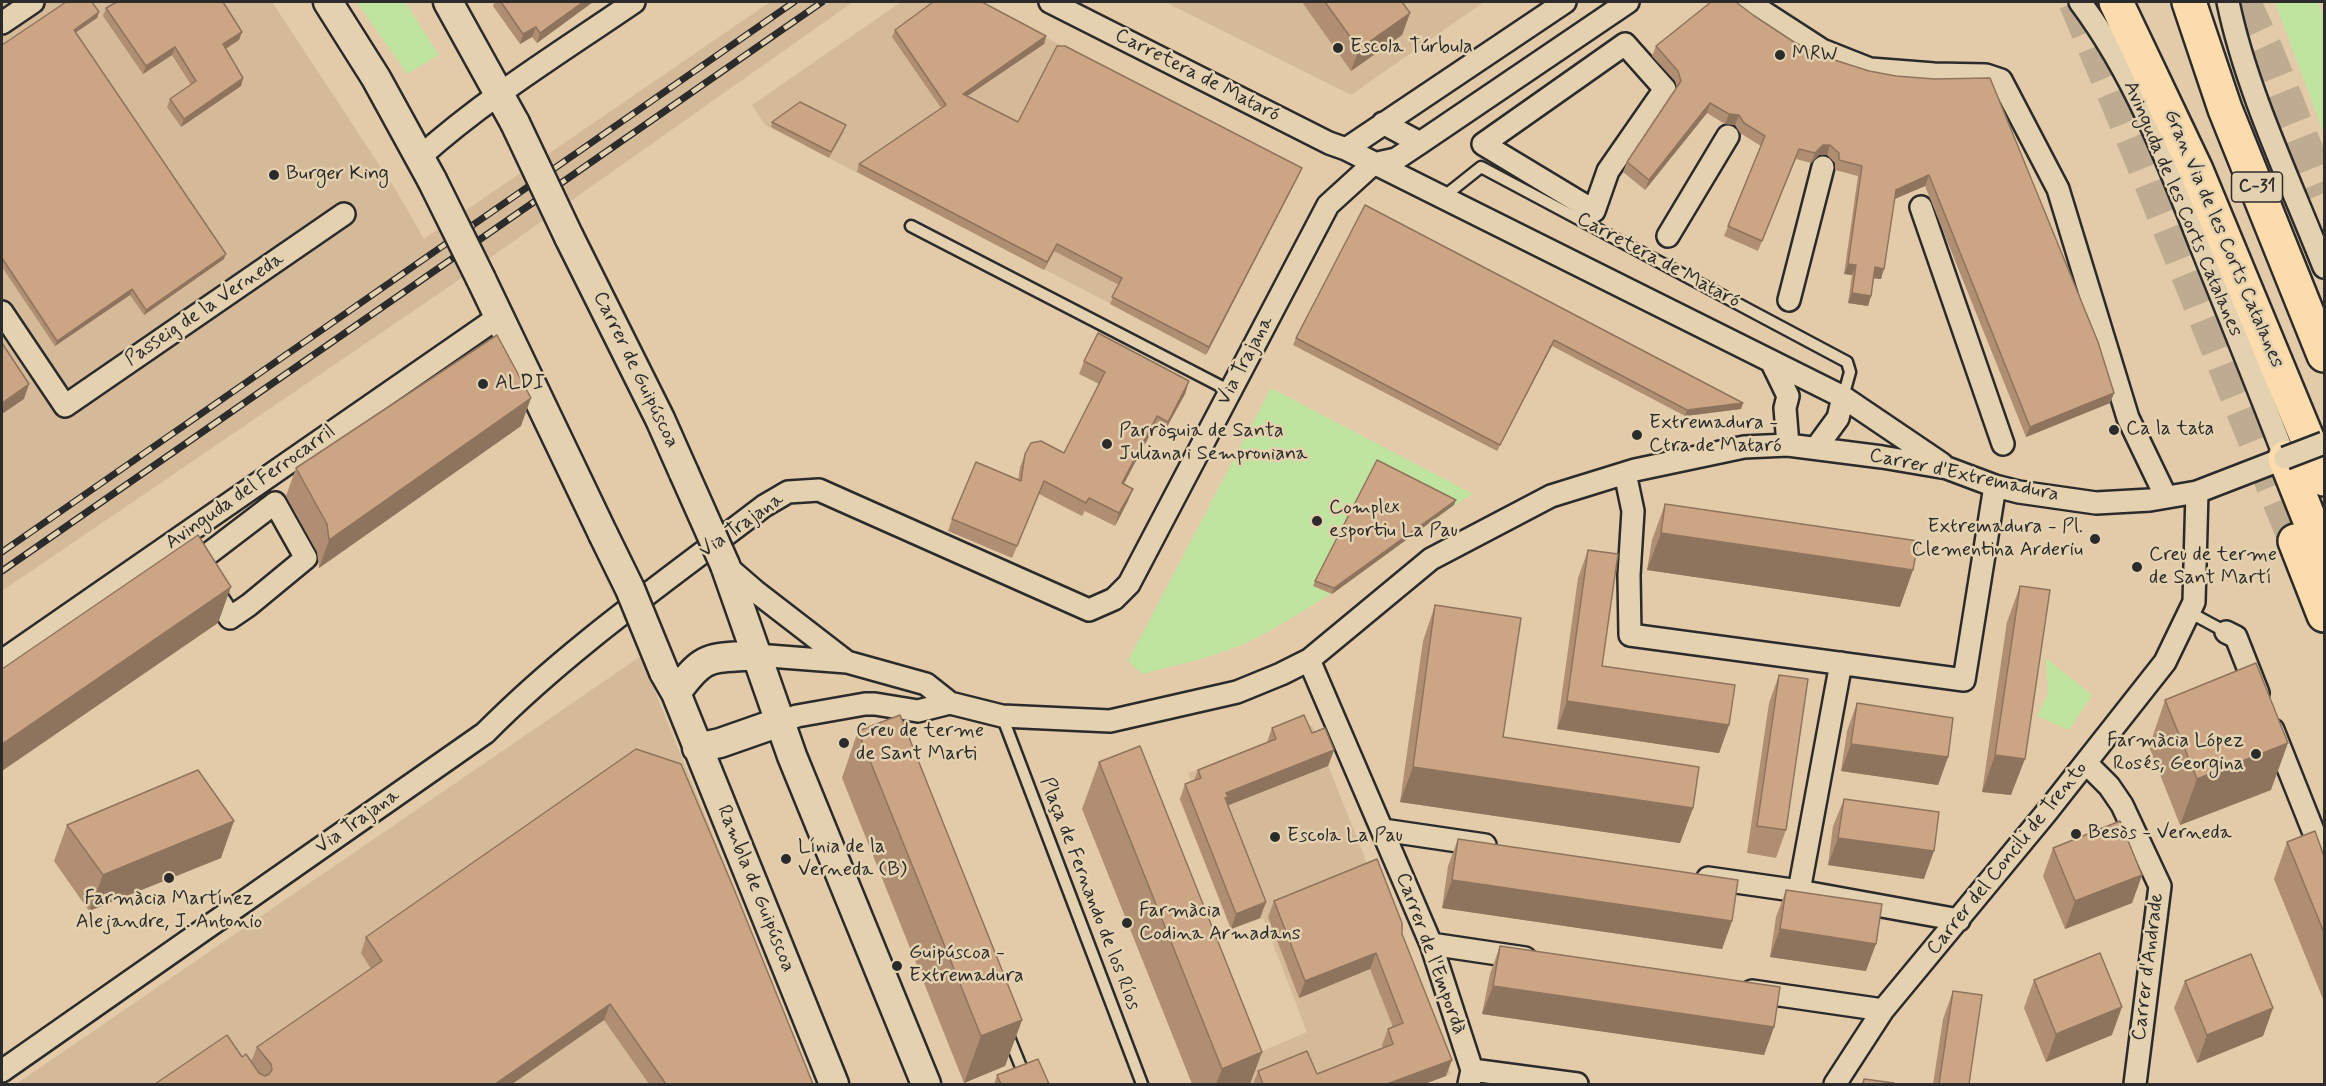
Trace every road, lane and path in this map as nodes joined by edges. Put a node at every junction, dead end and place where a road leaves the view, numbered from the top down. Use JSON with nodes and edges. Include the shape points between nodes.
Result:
{"nodes":[{"id":1,"x":33,"y":2,"type":"edge"},
{"id":2,"x":328,"y":2,"type":"edge"},
{"id":3,"x":448,"y":2,"type":"edge"},
{"id":4,"x":634,"y":2,"type":"edge"},
{"id":5,"x":1050,"y":2,"type":"edge"},
{"id":6,"x":1565,"y":2,"type":"edge"},
{"id":7,"x":1628,"y":2,"type":"edge"},
{"id":8,"x":1748,"y":2,"type":"edge"},
{"id":9,"x":2080,"y":2,"type":"edge"},
{"id":10,"x":2228,"y":2,"type":"edge"},
{"id":11,"x":2191,"y":10,"type":"edge"},
{"id":12,"x":2123,"y":15,"type":"edge"},
{"id":13,"x":2,"y":22,"type":"edge"},
{"id":14,"x":499,"y":92,"type":"junction"},
{"id":15,"x":1383,"y":123,"type":"junction"},
{"id":16,"x":1728,"y":136,"type":"dead end"},
{"id":17,"x":1420,"y":143,"type":"junction"},
{"id":18,"x":1484,"y":144,"type":"joint"},
{"id":19,"x":1346,"y":149,"type":"junction"},
{"id":20,"x":1373,"y":164,"type":"junction"},
{"id":21,"x":1823,"y":166,"type":"dead end"},
{"id":22,"x":426,"y":169,"type":"junction"},
{"id":23,"x":1441,"y":198,"type":"junction"},
{"id":24,"x":1921,"y":207,"type":"dead end"},
{"id":25,"x":344,"y":214,"type":"dead end"},
{"id":26,"x":911,"y":226,"type":"dead end"},
{"id":27,"x":1668,"y":236,"type":"dead end"},
{"id":28,"x":2325,"y":267,"type":"edge"},
{"id":29,"x":1789,"y":300,"type":"dead end"},
{"id":30,"x":2,"y":312,"type":"edge"},
{"id":31,"x":500,"y":316,"type":"junction"},
{"id":32,"x":2325,"y":355,"type":"edge"},
{"id":33,"x":1772,"y":363,"type":"junction"},
{"id":34,"x":1230,"y":391,"type":"junction"},
{"id":35,"x":1833,"y":393,"type":"junction"},
{"id":36,"x":1788,"y":396,"type":"junction"},
{"id":37,"x":2325,"y":443,"type":"edge"},
{"id":38,"x":2003,"y":444,"type":"dead end"},
{"id":39,"x":1788,"y":445,"type":"junction"},
{"id":40,"x":1816,"y":448,"type":"junction"},
{"id":41,"x":2285,"y":458,"type":"junction"},
{"id":42,"x":1947,"y":468,"type":"junction"},
{"id":43,"x":1625,"y":473,"type":"junction"},
{"id":44,"x":2325,"y":479,"type":"edge"},
{"id":45,"x":1995,"y":486,"type":"junction"},
{"id":46,"x":2197,"y":492,"type":"junction"},
{"id":47,"x":2166,"y":497,"type":"junction"},
{"id":48,"x":2295,"y":541,"type":"tunnel mouth"},
{"id":49,"x":2325,"y":556,"type":"edge"},
{"id":50,"x":738,"y":581,"type":"junction"},
{"id":51,"x":2189,"y":612,"type":"junction"},
{"id":52,"x":2325,"y":615,"type":"edge"},
{"id":53,"x":230,"y":618,"type":"joint"},
{"id":54,"x":2226,"y":632,"type":"joint"},
{"id":55,"x":756,"y":655,"type":"junction"},
{"id":56,"x":1309,"y":660,"type":"junction"},
{"id":57,"x":2,"y":662,"type":"edge"},
{"id":58,"x":847,"y":662,"type":"junction"},
{"id":59,"x":1841,"y":663,"type":"junction"},
{"id":60,"x":670,"y":682,"type":"junction"},
{"id":61,"x":950,"y":703,"type":"junction"},
{"id":62,"x":1002,"y":716,"type":"junction"},
{"id":63,"x":780,"y":722,"type":"junction"},
{"id":64,"x":697,"y":748,"type":"junction"},
{"id":65,"x":2086,"y":763,"type":"junction"},
{"id":66,"x":1383,"y":830,"type":"junction"},
{"id":67,"x":1505,"y":848,"type":"edge"},
{"id":68,"x":2325,"y":858,"type":"edge"},
{"id":69,"x":1694,"y":876,"type":"edge"},
{"id":70,"x":1799,"y":891,"type":"junction"},
{"id":71,"x":1959,"y":920,"type":"junction"},
{"id":72,"x":1431,"y":944,"type":"junction"},
{"id":73,"x":1549,"y":962,"type":"edge"},
{"id":74,"x":1737,"y":989,"type":"edge"},
{"id":75,"x":1883,"y":1010,"type":"junction"},
{"id":76,"x":1004,"y":1025,"type":"edge"},
{"id":77,"x":2,"y":1071,"type":"edge"},
{"id":78,"x":1470,"y":1077,"type":"edge"},
{"id":79,"x":834,"y":1084,"type":"edge"},
{"id":80,"x":926,"y":1084,"type":"edge"},
{"id":81,"x":1028,"y":1084,"type":"edge"},
{"id":82,"x":1142,"y":1084,"type":"edge"},
{"id":83,"x":1576,"y":1084,"type":"edge"},
{"id":84,"x":1835,"y":1084,"type":"edge"},
{"id":85,"x":2135,"y":1084,"type":"edge"}],
"edges":[{"from":1,"to":13,"type":"street"},
{"from":2,"to":22,"type":"main road"},
{"from":3,"to":14,"type":"main road","name":"Carrer de Guipúscoa"},
{"from":4,"to":14,"type":"street"},
{"from":5,"to":19,"type":"street","name":"Carretera de Mataró"},
{"from":6,"to":15,"type":"street"},
{"from":7,"to":17,"type":"street"},
{"from":8,"to":47,"type":"street","via":[[1821,50],[1870,69],[1986,75],[2001,80],[2058,189],[2128,418]]},
{"from":9,"to":41,"type":"street","name":"Avinguda de les Corts Catalanes","via":[[2141,103]]},
{"from":10,"to":28,"type":"street","via":[[2255,93]]},
{"from":11,"to":32,"type":"main road","number":"C-31","via":[[2225,109]]},
{"from":12,"to":44,"type":"main road","name":"Gran Via de les Corts Catalanes","number":"C-31","via":[[2196,170]]},
{"from":14,"to":22,"type":"street"},
{"from":14,"to":50,"type":"main road","name":"Carrer de Guipúscoa","bridge":true},
{"from":15,"to":17,"type":"street"},
{"from":15,"to":19,"type":"street"},
{"from":16,"to":27,"type":"street","name":"Carretera de Mataró"},
{"from":17,"to":20,"type":"street","via":[[1396,159]]},
{"from":18,"to":18,"type":"street","via":[[1625,44],[1665,89],[1608,171],[1594,211]]},
{"from":19,"to":20,"type":"street","name":"Carretera de Mataró"},
{"from":20,"to":23,"type":"street","name":"Carretera de Mataró"},
{"from":20,"to":34,"type":"street","name":"Via Trajana","via":[[1328,205]]},
{"from":21,"to":29,"type":"street"},
{"from":22,"to":31,"type":"main road","bridge":true},
{"from":23,"to":33,"type":"street","name":"Carretera de Mataró"},
{"from":23,"to":35,"type":"lane","name":"Carretera de Mataró","via":[[1481,167],[1847,362],[1850,372]]},
{"from":24,"to":38,"type":"street"},
{"from":25,"to":30,"type":"street","name":"Passeig de la Verneda","via":[[65,406]]},
{"from":26,"to":34,"type":"lane"},
{"from":31,"to":57,"type":"street","name":"Avinguda del Ferrocarril"},
{"from":31,"to":60,"type":"main road","bridge":true},
{"from":33,"to":35,"type":"street","name":"Carretera de Mataró"},
{"from":33,"to":36,"type":"street"},
{"from":34,"to":77,"type":"street","name":"Via Trajana","via":[[1129,584],[1114,599],[1089,610],[819,490],[788,492],[764,506],[602,630],[517,700],[485,733]]},
{"from":35,"to":36,"type":"street"},
{"from":35,"to":40,"type":"street","via":[[1838,418]]},
{"from":35,"to":42,"type":"street","name":"Carretera de Mataró"},
{"from":36,"to":39,"type":"street"},
{"from":37,"to":41,"type":"street","name":"Carrer d'Extremadura","bridge":true},
{"from":39,"to":40,"type":"street","name":"Carrer d'Extremadura"},
{"from":39,"to":43,"type":"street","name":"Carrer d'Extremadura","via":[[1744,447]]},
{"from":40,"to":42,"type":"street","name":"Carrer d'Extremadura"},
{"from":41,"to":46,"type":"street","name":"Carrer d'Extremadura"},
{"from":41,"to":49,"type":"main road"},
{"from":42,"to":45,"type":"street","name":"Carrer d'Extremadura"},
{"from":43,"to":56,"type":"street","name":"Carrer d'Extremadura","via":[[1551,496],[1431,559]]},
{"from":43,"to":59,"type":"street","via":[[1634,511],[1630,635]]},
{"from":45,"to":47,"type":"street","name":"Carrer d'Extremadura","via":[[2096,503]]},
{"from":45,"to":59,"type":"street","via":[[1964,680]]},
{"from":46,"to":47,"type":"street","name":"Carrer d'Extremadura"},
{"from":46,"to":51,"type":"street","name":"Carrer del Concili de Trento","via":[[2194,602]]},
{"from":48,"to":52,"type":"main road"},
{"from":50,"to":55,"type":"main road","name":"Carrer de Guipúscoa"},
{"from":50,"to":58,"type":"street","name":"Carrer d'Extremadura"},
{"from":51,"to":54,"type":"lane"},
{"from":51,"to":65,"type":"street","name":"Carrer del Concili de Trento","via":[[2165,662]]},
{"from":53,"to":53,"type":"street","via":[[195,564],[275,503],[306,558]]},
{"from":54,"to":68,"type":"street","via":[[2236,637]]},
{"from":55,"to":58,"type":"street","name":"Carrer d'Extremadura"},
{"from":55,"to":60,"type":"main road","via":[[705,661],[690,674]]},
{"from":55,"to":63,"type":"main road"},
{"from":56,"to":62,"type":"street","name":"Carrer d'Extremadura","via":[[1237,692],[1110,721]]},
{"from":56,"to":66,"type":"street","name":"Carrer de l'Empordà"},
{"from":58,"to":61,"type":"street","name":"Carrer d'Extremadura","via":[[926,684]]},
{"from":59,"to":70,"type":"street"},
{"from":60,"to":64,"type":"main road","name":"Rambla de Guipúscoa"},
{"from":61,"to":62,"type":"street","name":"Carrer d'Extremadura"},
{"from":61,"to":63,"type":"street","name":"Carrer d'Extremadura","via":[[918,711],[877,709],[797,716]]},
{"from":62,"to":82,"type":"lane","name":"Plaça de Fernando de los Ríos"},
{"from":63,"to":64,"type":"main road"},
{"from":63,"to":80,"type":"main road"},
{"from":64,"to":79,"type":"main road","name":"Rambla de Guipúscoa"},
{"from":65,"to":71,"type":"street","name":"Carrer del Concili de Trento"},
{"from":65,"to":85,"type":"street","name":"Carrer d'Andrade","via":[[2122,805],[2160,886]]},
{"from":66,"to":67,"type":"street"},
{"from":66,"to":72,"type":"street","name":"Carrer de l'Empordà"},
{"from":69,"to":70,"type":"street"},
{"from":70,"to":71,"type":"street"},
{"from":71,"to":75,"type":"street","name":"Carrer del Concili de Trento"},
{"from":72,"to":73,"type":"street"},
{"from":72,"to":78,"type":"street","name":"Carrer de l'Empordà"},
{"from":74,"to":75,"type":"street"},
{"from":75,"to":84,"type":"street","name":"Carrer del Concili de Trento"},
{"from":76,"to":81,"type":"lane"},
{"from":78,"to":83,"type":"street"}]}
